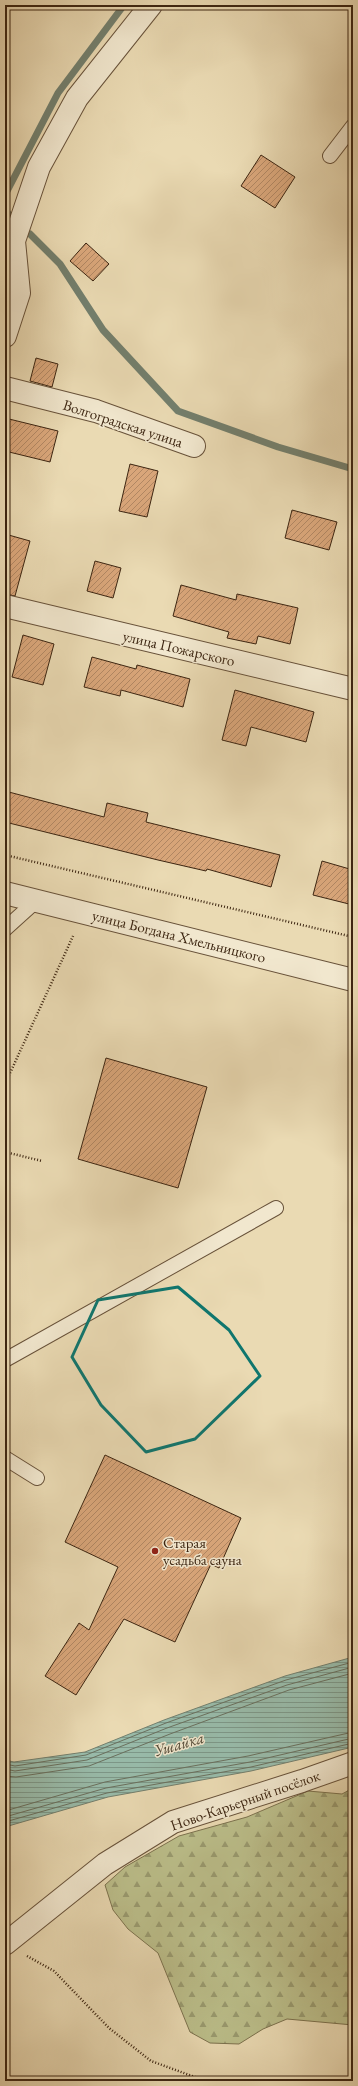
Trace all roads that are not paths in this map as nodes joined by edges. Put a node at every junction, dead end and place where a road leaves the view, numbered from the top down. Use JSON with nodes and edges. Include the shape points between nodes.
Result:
{"nodes":[{"id":1,"x":151,"y":5,"type":"edge"},
{"id":2,"x":353,"y":126,"type":"edge"},
{"id":3,"x":330,"y":156,"type":"dead end"},
{"id":4,"x":5,"y":336,"type":"edge"},
{"id":5,"x":5,"y":388,"type":"edge"},
{"id":6,"x":194,"y":446,"type":"dead end"},
{"id":7,"x":5,"y":606,"type":"edge"},
{"id":8,"x":353,"y":689,"type":"edge"},
{"id":9,"x":5,"y":893,"type":"edge"},
{"id":10,"x":36,"y":901,"type":"junction"},
{"id":11,"x":5,"y":929,"type":"edge"},
{"id":12,"x":353,"y":980,"type":"edge"},
{"id":13,"x":276,"y":1208,"type":"dead end"},
{"id":14,"x":5,"y":1360,"type":"edge"},
{"id":15,"x":5,"y":1458,"type":"edge"},
{"id":16,"x":36,"y":1478,"type":"dead end"},
{"id":17,"x":353,"y":1763,"type":"edge"},
{"id":18,"x":5,"y":1944,"type":"edge"}],
"edges":[{"from":1,"to":4,"type":"street","via":[[77,98],[39,167],[14,241],[19,294]]},
{"from":2,"to":3,"type":"lane"},
{"from":5,"to":6,"type":"street","name":"Волгоградская улица","via":[[96,411]]},
{"from":7,"to":8,"type":"street","name":"улица Пожарского"},
{"from":9,"to":10,"type":"street","name":"улица Богдана Хмельницкого"},
{"from":10,"to":11,"type":"lane"},
{"from":10,"to":12,"type":"street","name":"улица Богдана Хмельницкого"},
{"from":13,"to":14,"type":"lane"},
{"from":15,"to":16,"type":"lane"},
{"from":17,"to":18,"type":"street","name":"Ново-Карьерный посёлок","via":[[173,1822],[105,1864]]}]}
